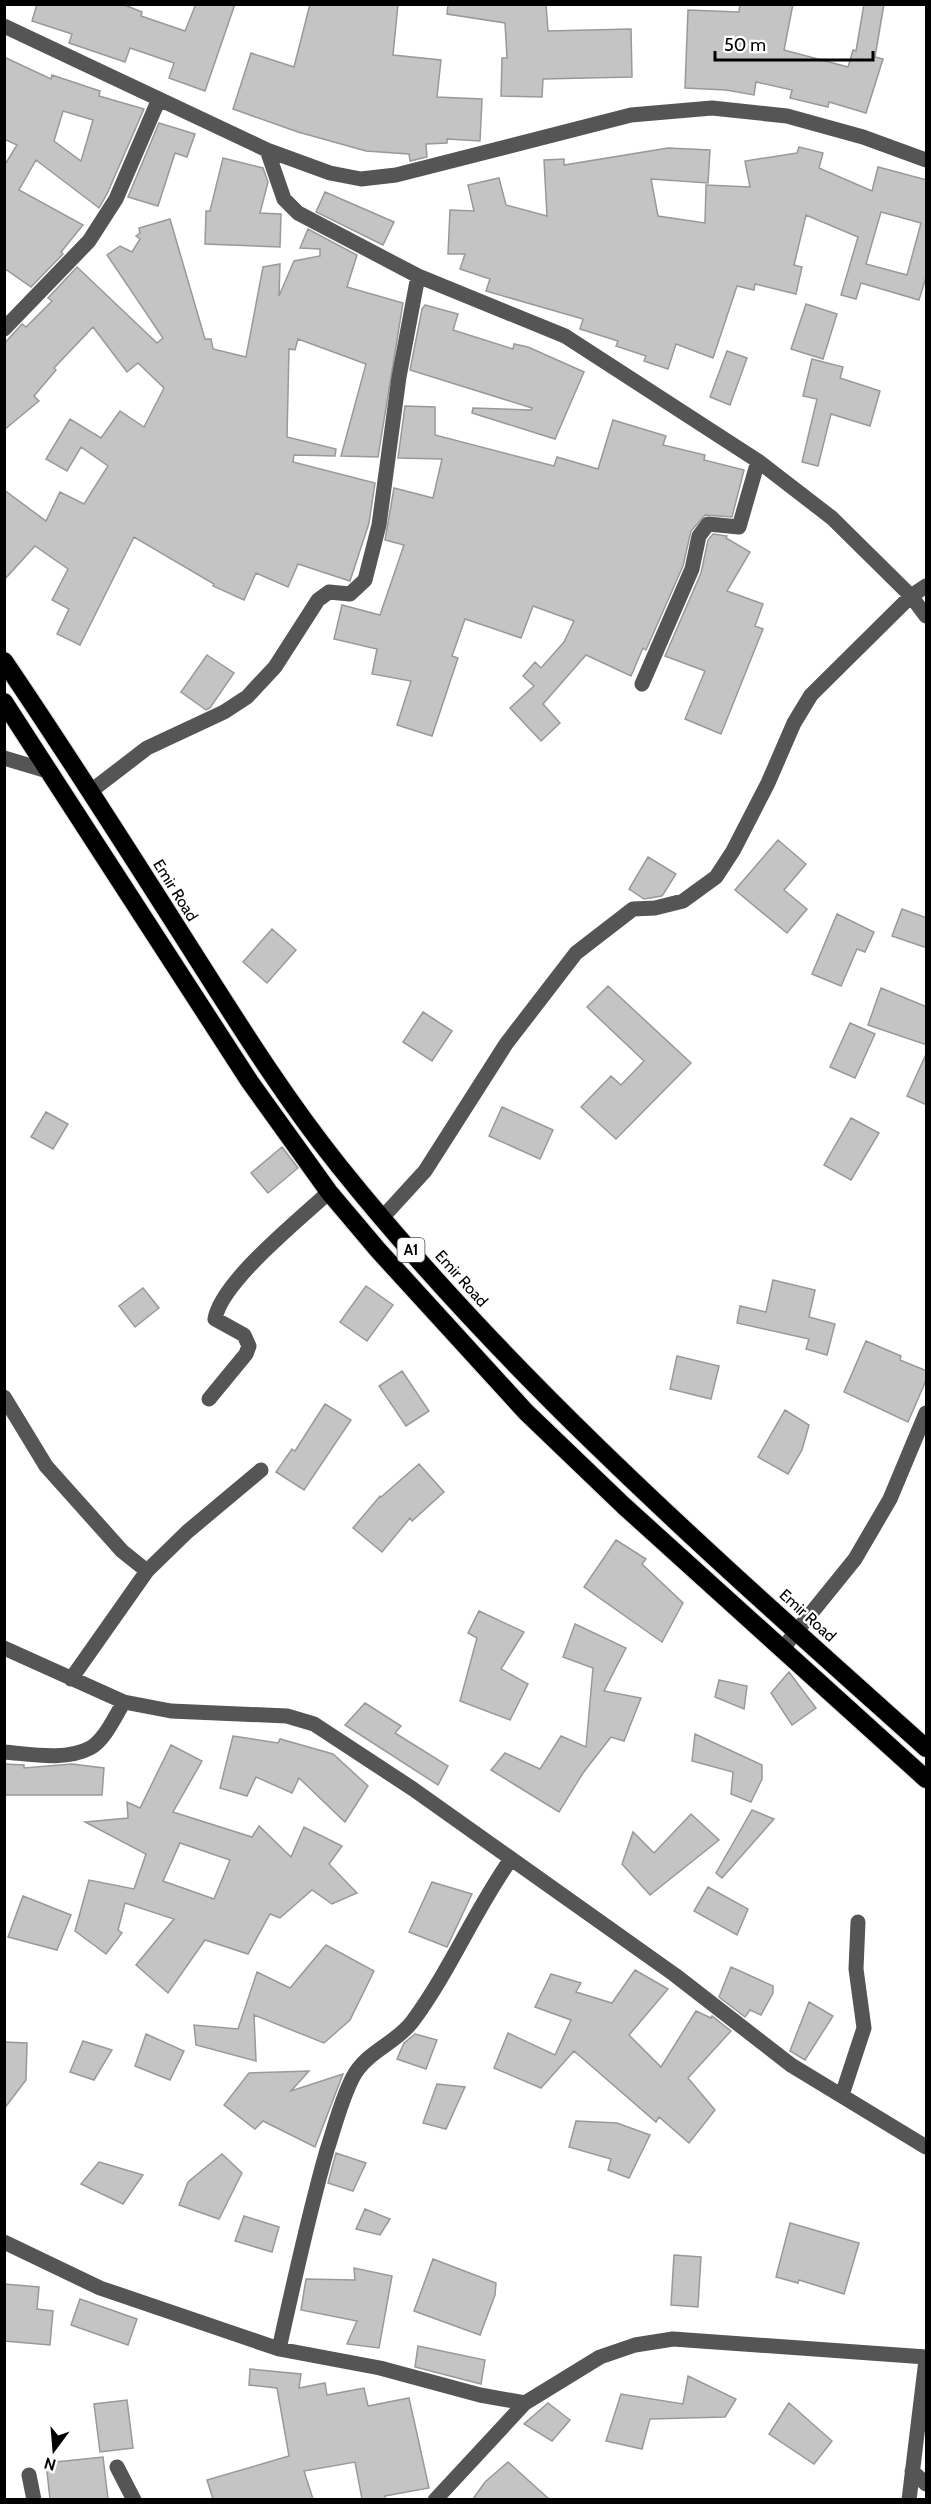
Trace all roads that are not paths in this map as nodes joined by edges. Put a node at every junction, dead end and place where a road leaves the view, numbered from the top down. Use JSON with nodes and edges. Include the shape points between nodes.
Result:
{"nodes":[{"id":1,"x":4,"y":26,"type":"edge"},
{"id":2,"x":159,"y":99,"type":"junction"},
{"id":3,"x":267,"y":150,"type":"junction"},
{"id":4,"x":927,"y":160,"type":"edge"},
{"id":5,"x":418,"y":276,"type":"junction"},
{"id":6,"x":4,"y":329,"type":"edge"},
{"id":7,"x":759,"y":461,"type":"junction"},
{"id":8,"x":927,"y":586,"type":"edge"},
{"id":9,"x":911,"y":596,"type":"junction"},
{"id":10,"x":927,"y":616,"type":"edge"},
{"id":11,"x":4,"y":661,"type":"edge"},
{"id":12,"x":642,"y":684,"type":"dead end"},
{"id":13,"x":4,"y":702,"type":"edge"},
{"id":14,"x":4,"y":758,"type":"edge"},
{"id":15,"x":51,"y":772,"type":"junction"},
{"id":16,"x":91,"y":791,"type":"junction"},
{"id":17,"x":329,"y":1192,"type":"junction"},
{"id":18,"x":382,"y":1218,"type":"junction"},
{"id":19,"x":4,"y":1397,"type":"edge"},
{"id":20,"x":209,"y":1399,"type":"dead end"},
{"id":21,"x":927,"y":1413,"type":"edge"},
{"id":22,"x":261,"y":1470,"type":"dead end"},
{"id":23,"x":147,"y":1572,"type":"junction"},
{"id":24,"x":797,"y":1632,"type":"junction"},
{"id":25,"x":4,"y":1648,"type":"edge"},
{"id":26,"x":783,"y":1648,"type":"junction"},
{"id":27,"x":71,"y":1679,"type":"junction"},
{"id":28,"x":124,"y":1702,"type":"junction"},
{"id":29,"x":927,"y":1748,"type":"edge"},
{"id":30,"x":4,"y":1752,"type":"edge"},
{"id":31,"x":927,"y":1779,"type":"edge"},
{"id":32,"x":511,"y":1859,"type":"junction"},
{"id":33,"x":858,"y":1922,"type":"dead end"},
{"id":34,"x":842,"y":2095,"type":"junction"},
{"id":35,"x":927,"y":2147,"type":"edge"},
{"id":36,"x":4,"y":2242,"type":"edge"},
{"id":37,"x":279,"y":2349,"type":"junction"},
{"id":38,"x":927,"y":2359,"type":"edge"},
{"id":39,"x":525,"y":2403,"type":"junction"},
{"id":40,"x":117,"y":2467,"type":"dead end"},
{"id":41,"x":912,"y":2471,"type":"junction"},
{"id":42,"x":28,"y":2475,"type":"dead end"},
{"id":43,"x":927,"y":2484,"type":"edge"},
{"id":44,"x":34,"y":2499,"type":"edge"},
{"id":45,"x":134,"y":2499,"type":"edge"},
{"id":46,"x":435,"y":2499,"type":"edge"},
{"id":47,"x":909,"y":2499,"type":"edge"}],
"edges":[{"from":1,"to":2,"type":"street"},
{"from":2,"to":3,"type":"street"},
{"from":2,"to":6,"type":"street","via":[[116,199],[89,241]]},
{"from":3,"to":4,"type":"street","via":[[330,173],[362,179],[396,175],[631,115],[712,108],[787,116]]},
{"from":3,"to":5,"type":"street","via":[[284,199],[298,213]]},
{"from":5,"to":7,"type":"street","via":[[565,336]]},
{"from":5,"to":16,"type":"street","via":[[399,377],[379,525],[365,580],[350,594],[329,592],[318,600],[275,667],[247,697],[147,748]]},
{"from":7,"to":9,"type":"street","via":[[832,518]]},
{"from":7,"to":12,"type":"street","via":[[739,527],[708,524],[699,536],[692,569]]},
{"from":8,"to":9,"type":"street"},
{"from":9,"to":10,"type":"street"},
{"from":9,"to":18,"type":"street","via":[[811,695],[716,877],[683,902],[633,909],[576,953],[506,1044],[425,1171]]},
{"from":11,"to":16,"type":"highway","name":"Emir Road","number":"A1"},
{"from":13,"to":15,"type":"highway","number":"A1"},
{"from":14,"to":15,"type":"street"},
{"from":15,"to":17,"type":"highway","number":"A1","via":[[209,1021]]},
{"from":16,"to":18,"type":"highway","name":"Emir Road","number":"A1","via":[[266,1066],[337,1164]]},
{"from":17,"to":20,"type":"street","via":[[224,1294],[215,1318],[244,1335],[249,1346]]},
{"from":17,"to":26,"type":"highway","number":"A1","via":[[526,1412]]},
{"from":18,"to":24,"type":"highway","name":"Emir Road","number":"A1","via":[[495,1344],[596,1446]]},
{"from":19,"to":23,"type":"street","via":[[46,1466],[122,1551]]},
{"from":21,"to":24,"type":"street","via":[[890,1499],[855,1559]]},
{"from":22,"to":23,"type":"street"},
{"from":23,"to":27,"type":"street"},
{"from":24,"to":26,"type":"street"},
{"from":24,"to":29,"type":"highway","name":"Emir Road","number":"A1"},
{"from":25,"to":27,"type":"street"},
{"from":26,"to":31,"type":"highway","number":"A1"},
{"from":27,"to":28,"type":"street"},
{"from":28,"to":30,"type":"street","via":[[91,1748],[68,1754]]},
{"from":28,"to":32,"type":"street","via":[[171,1711],[287,1716],[314,1724]]},
{"from":32,"to":34,"type":"street","via":[[675,1975],[790,2065]]},
{"from":32,"to":37,"type":"street","via":[[485,1895],[410,2024],[364,2061],[353,2076],[322,2168]]},
{"from":33,"to":34,"type":"street","via":[[856,1969],[864,2028]]},
{"from":34,"to":35,"type":"street"},
{"from":36,"to":37,"type":"street","via":[[100,2288]]},
{"from":37,"to":39,"type":"street","via":[[380,2368]]},
{"from":38,"to":39,"type":"street","via":[[673,2339],[635,2344],[600,2357]]},
{"from":38,"to":41,"type":"street"},
{"from":39,"to":46,"type":"street"},
{"from":40,"to":45,"type":"street"},
{"from":41,"to":43,"type":"street"},
{"from":41,"to":47,"type":"street"},
{"from":42,"to":44,"type":"street"}]}
